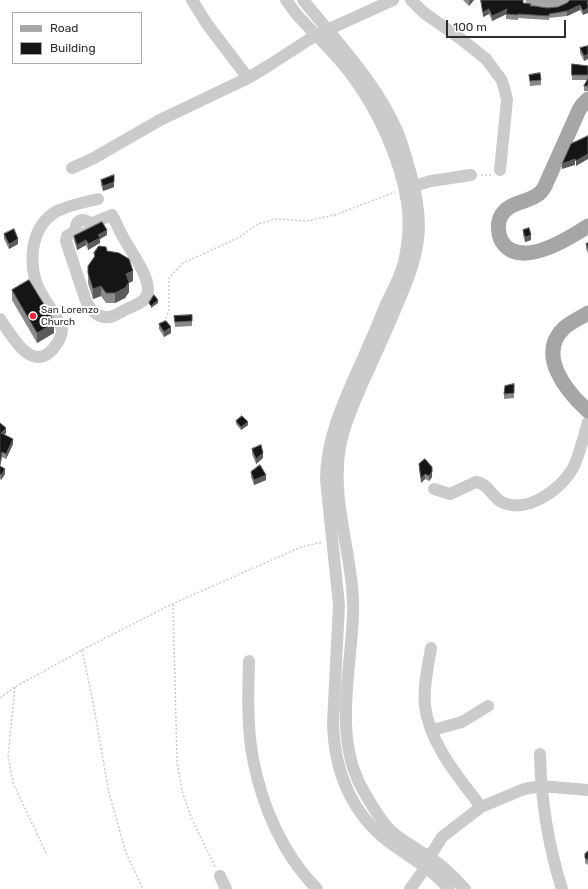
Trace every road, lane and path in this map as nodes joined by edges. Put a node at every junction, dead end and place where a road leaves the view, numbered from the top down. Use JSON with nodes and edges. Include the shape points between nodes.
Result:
{"nodes":[{"id":1,"x":192,"y":0,"type":"edge"},
{"id":2,"x":286,"y":0,"type":"edge"},
{"id":3,"x":303,"y":0,"type":"edge"},
{"id":4,"x":393,"y":0,"type":"edge"},
{"id":5,"x":411,"y":0,"type":"edge"},
{"id":6,"x":533,"y":0,"type":"edge"},
{"id":7,"x":563,"y":0,"type":"edge"},
{"id":8,"x":328,"y":30,"type":"junction"},
{"id":9,"x":316,"y":35,"type":"junction"},
{"id":10,"x":248,"y":78,"type":"junction"},
{"id":11,"x":588,"y":99,"type":"edge"},
{"id":12,"x":72,"y":168,"type":"dead end"},
{"id":13,"x":500,"y":170,"type":"joint"},
{"id":14,"x":471,"y":175,"type":"joint"},
{"id":15,"x":409,"y":187,"type":"junction"},
{"id":16,"x":112,"y":215,"type":"junction"},
{"id":17,"x":588,"y":226,"type":"edge"},
{"id":18,"x":588,"y":313,"type":"edge"},
{"id":19,"x":0,"y":319,"type":"edge"},
{"id":20,"x":161,"y":326,"type":"edge"},
{"id":21,"x":346,"y":409,"type":"junction"},
{"id":22,"x":588,"y":411,"type":"edge"},
{"id":23,"x":588,"y":422,"type":"edge"},
{"id":24,"x":434,"y":489,"type":"dead end"},
{"id":25,"x":345,"y":536,"type":"junction"},
{"id":26,"x":332,"y":540,"type":"junction"},
{"id":27,"x":173,"y":604,"type":"junction"},
{"id":28,"x":431,"y":648,"type":"dead end"},
{"id":29,"x":82,"y":650,"type":"junction"},
{"id":30,"x":249,"y":661,"type":"dead end"},
{"id":31,"x":15,"y":687,"type":"junction"},
{"id":32,"x":0,"y":698,"type":"edge"},
{"id":33,"x":488,"y":706,"type":"dead end"},
{"id":34,"x":433,"y":730,"type":"junction"},
{"id":35,"x":540,"y":754,"type":"dead end"},
{"id":36,"x":541,"y":786,"type":"junction"},
{"id":37,"x":588,"y":790,"type":"edge"},
{"id":38,"x":481,"y":807,"type":"junction"},
{"id":39,"x":47,"y":855,"type":"dead end"},
{"id":40,"x":428,"y":862,"type":"junction"},
{"id":41,"x":220,"y":876,"type":"joint"},
{"id":42,"x":143,"y":889,"type":"edge"},
{"id":43,"x":226,"y":889,"type":"edge"},
{"id":44,"x":317,"y":889,"type":"edge"},
{"id":45,"x":410,"y":889,"type":"edge"},
{"id":46,"x":449,"y":889,"type":"edge"},
{"id":47,"x":465,"y":889,"type":"edge"},
{"id":48,"x":562,"y":889,"type":"edge"}],
"edges":[{"from":1,"to":10,"type":"street"},
{"from":2,"to":9,"type":"street"},
{"from":3,"to":8,"type":"street"},
{"from":4,"to":8,"type":"street"},
{"from":5,"to":13,"type":"street","via":[[423,12],[486,59],[501,79],[507,100]]},
{"from":6,"to":7,"type":"main road","via":[[553,4]]},
{"from":8,"to":9,"type":"street"},
{"from":8,"to":15,"type":"street","via":[[353,60],[385,107],[397,132]]},
{"from":9,"to":10,"type":"street"},
{"from":9,"to":15,"type":"street","via":[[349,72],[366,96]]},
{"from":10,"to":12,"type":"street","via":[[160,120]]},
{"from":11,"to":17,"type":"main road","via":[[579,110],[540,193],[505,210],[498,226],[505,245],[521,254],[557,243]]},
{"from":13,"to":14,"type":"path","via":[[491,175]]},
{"from":14,"to":15,"type":"street"},
{"from":15,"to":20,"type":"path","via":[[335,215],[307,221],[276,219],[258,224],[238,238],[183,263],[170,278],[169,311]]},
{"from":15,"to":21,"type":"street","via":[[419,220],[418,239],[408,278],[391,306]]},
{"from":16,"to":16,"type":"street","via":[[143,272],[148,292],[142,302],[111,317],[94,313],[88,307],[66,241],[67,236],[77,230],[80,220],[86,220],[90,224]]},
{"from":16,"to":19,"type":"street","via":[[101,200],[83,202],[56,212],[40,227],[34,240],[34,276],[41,294],[62,330],[51,351],[44,356],[29,355]]},
{"from":18,"to":22,"type":"main road","via":[[564,329],[558,337],[553,355],[554,364],[564,384]]},
{"from":21,"to":25,"type":"street","via":[[337,475]]},
{"from":21,"to":26,"type":"street","via":[[331,438],[326,466]]},
{"from":23,"to":24,"type":"street","via":[[573,468],[561,484],[530,503],[503,503],[480,482],[450,494]]},
{"from":25,"to":26,"type":"street"},
{"from":25,"to":40,"type":"street","via":[[353,613],[347,693],[349,754],[362,789],[379,817],[392,832]]},
{"from":26,"to":27,"type":"path","via":[[301,548]]},
{"from":26,"to":40,"type":"street","via":[[339,606],[333,707],[333,740],[337,761],[351,798],[373,828],[389,842]]},
{"from":27,"to":29,"type":"path"},
{"from":27,"to":41,"type":"path","via":[[177,761],[182,791]]},
{"from":28,"to":34,"type":"street","via":[[425,694]]},
{"from":29,"to":31,"type":"path"},
{"from":29,"to":42,"type":"path","via":[[109,793],[126,853]]},
{"from":30,"to":44,"type":"street","via":[[250,735],[262,796],[289,854]]},
{"from":31,"to":32,"type":"path"},
{"from":31,"to":39,"type":"path","via":[[8,758],[11,776]]},
{"from":33,"to":34,"type":"street","via":[[462,722]]},
{"from":34,"to":38,"type":"street","via":[[448,762]]},
{"from":35,"to":36,"type":"street"},
{"from":36,"to":37,"type":"street"},
{"from":36,"to":38,"type":"street","via":[[524,789]]},
{"from":36,"to":48,"type":"street","via":[[549,844]]},
{"from":38,"to":40,"type":"street","via":[[442,837]]},
{"from":40,"to":45,"type":"street"},
{"from":40,"to":46,"type":"street"},
{"from":40,"to":47,"type":"street","via":[[444,868]]},
{"from":41,"to":43,"type":"street"}]}
